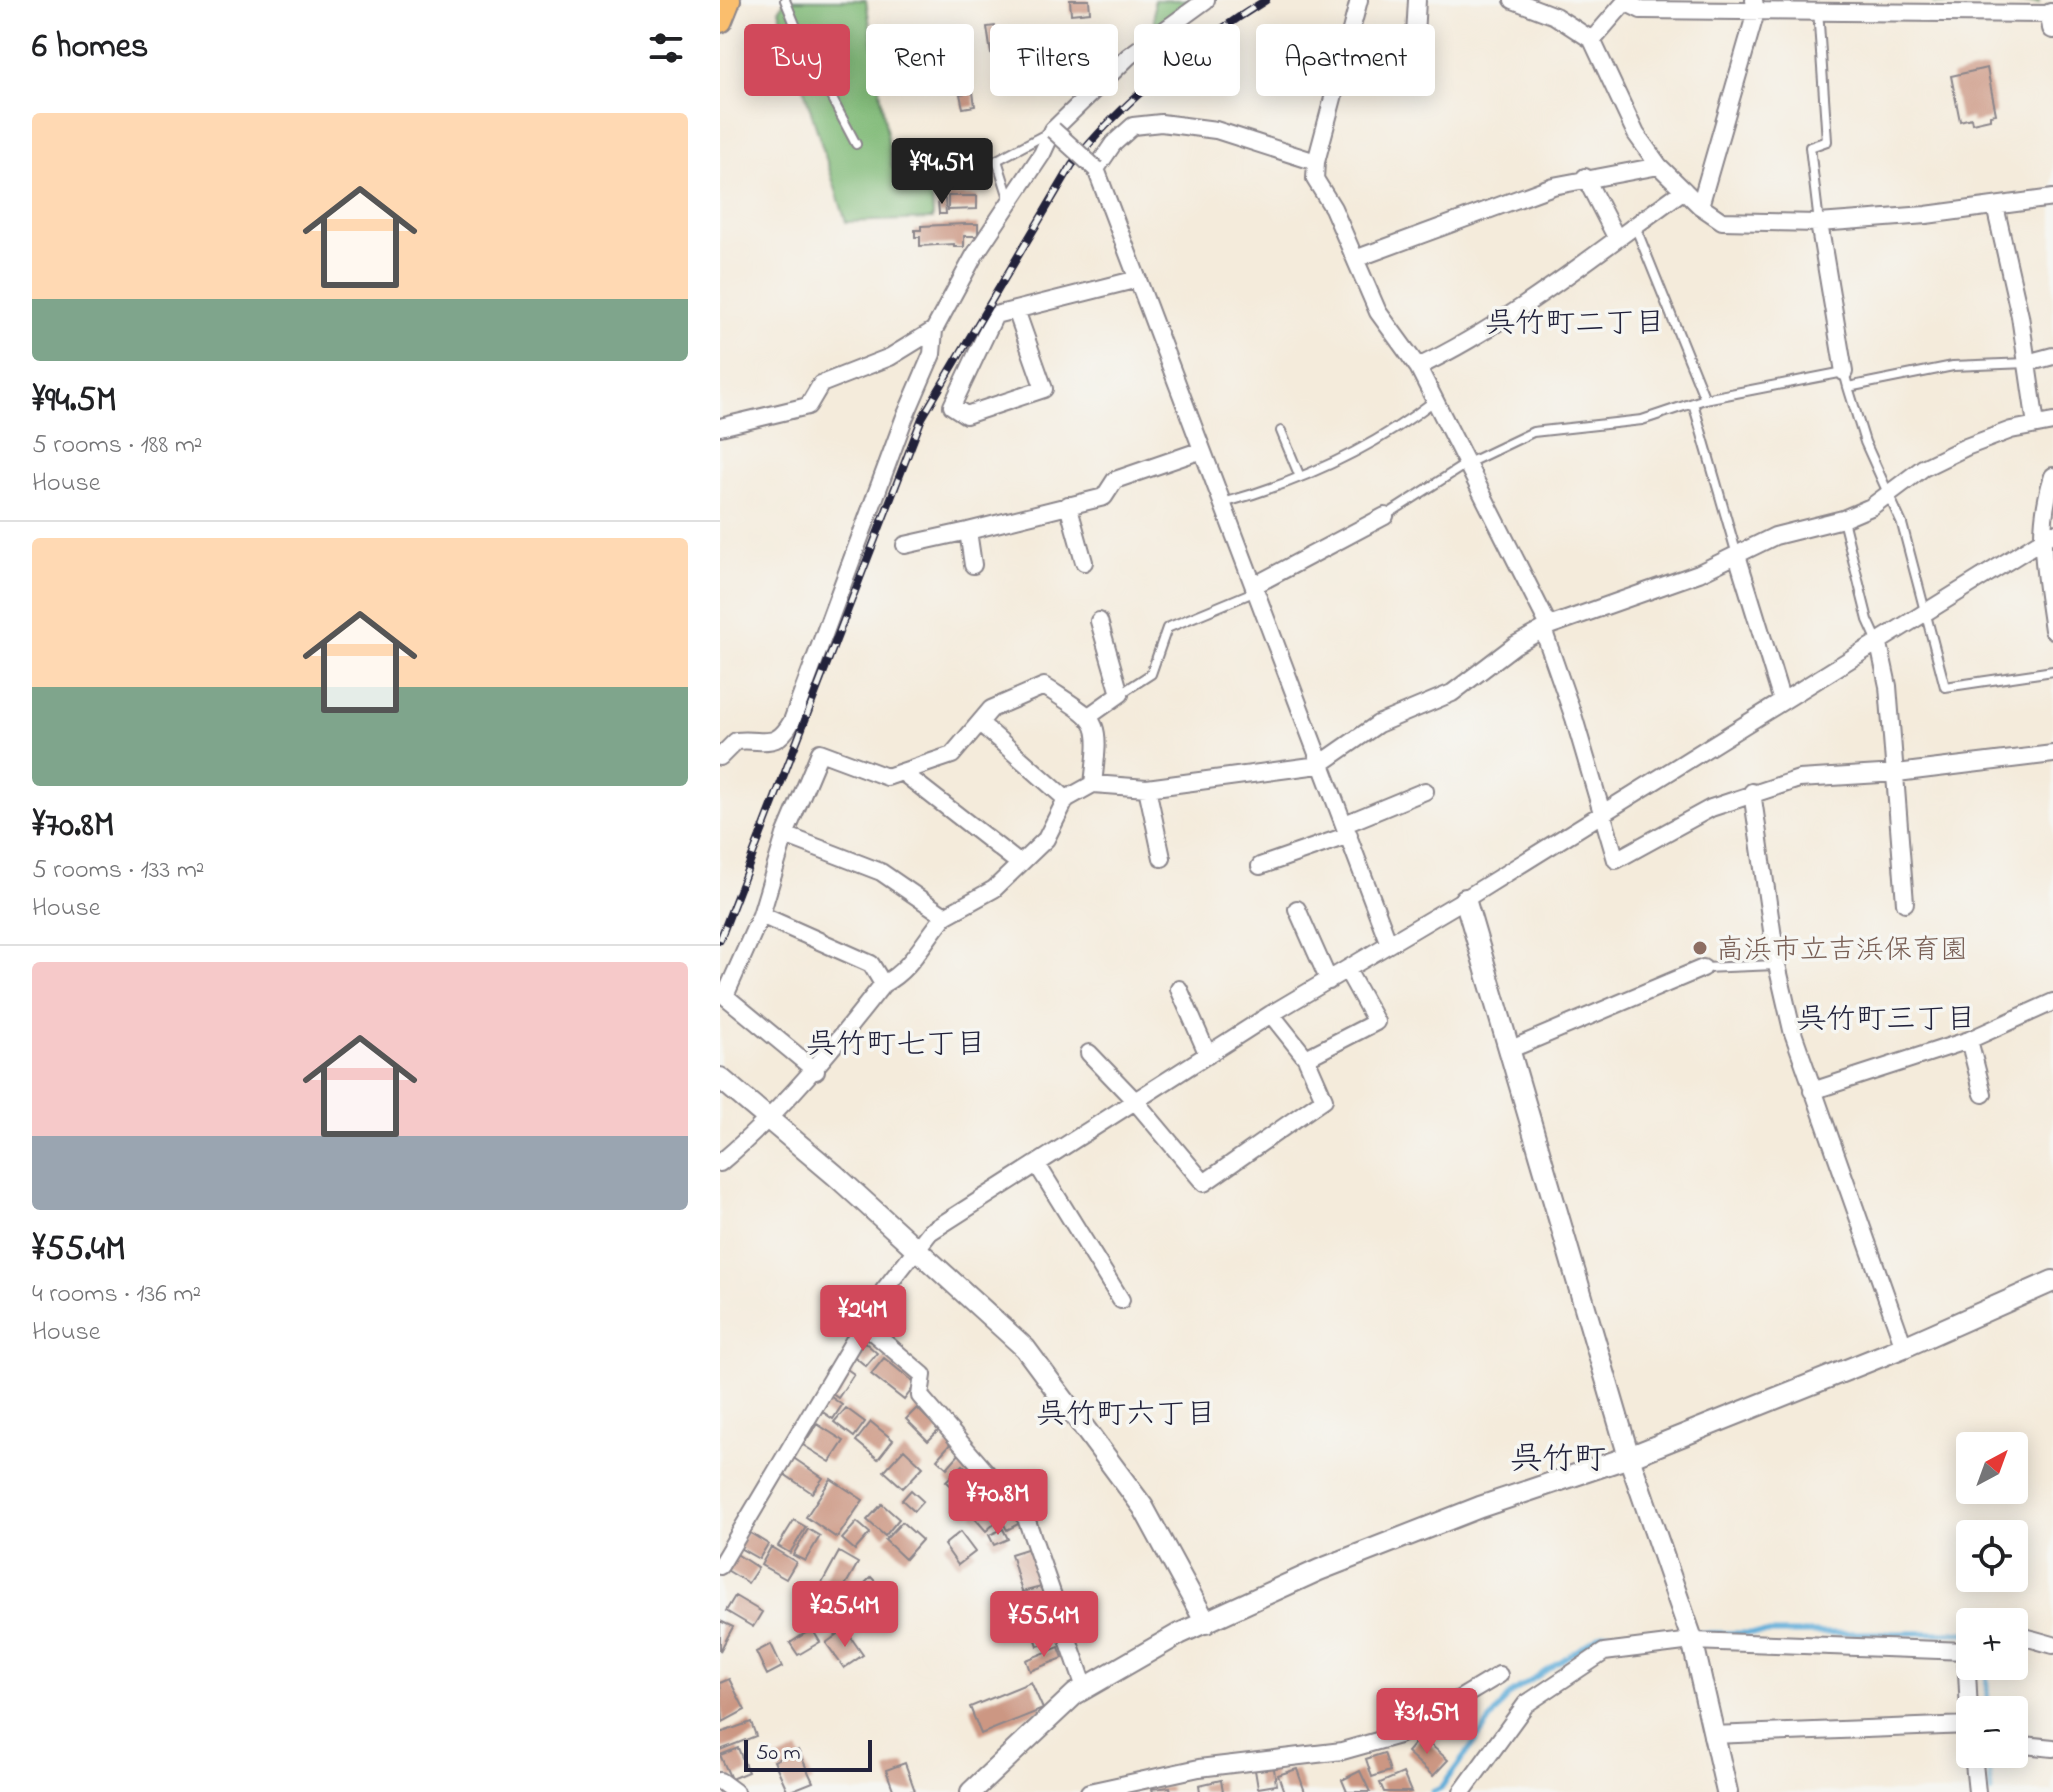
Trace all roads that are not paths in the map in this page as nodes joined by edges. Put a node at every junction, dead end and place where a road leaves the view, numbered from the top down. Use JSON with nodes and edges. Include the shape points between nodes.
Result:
{"nodes":[{"id":1,"x":728,"y":0,"type":"edge"},
{"id":2,"x":785,"y":0,"type":"edge"},
{"id":3,"x":1206,"y":0,"type":"edge"},
{"id":4,"x":1359,"y":0,"type":"edge"},
{"id":5,"x":1417,"y":0,"type":"edge"},
{"id":6,"x":1513,"y":0,"type":"edge"},
{"id":7,"x":1623,"y":1,"type":"edge"},
{"id":8,"x":1755,"y":6,"type":"edge"},
{"id":9,"x":1926,"y":7,"type":"edge"},
{"id":10,"x":1818,"y":9,"type":"junction"},
{"id":11,"x":2052,"y":14,"type":"edge"},
{"id":12,"x":720,"y":20,"type":"edge"},
{"id":13,"x":1416,"y":24,"type":"edge"},
{"id":14,"x":1592,"y":40,"type":"junction"},
{"id":15,"x":1053,"y":130,"type":"junction"},
{"id":16,"x":856,"y":144,"type":"dead end"},
{"id":17,"x":1316,"y":162,"type":"junction"},
{"id":18,"x":1659,"y":166,"type":"junction"},
{"id":19,"x":1096,"y":169,"type":"junction"},
{"id":20,"x":1585,"y":177,"type":"junction"},
{"id":21,"x":1684,"y":190,"type":"junction"},
{"id":22,"x":1009,"y":198,"type":"junction"},
{"id":23,"x":2053,"y":198,"type":"edge"},
{"id":24,"x":1700,"y":206,"type":"junction"},
{"id":25,"x":1995,"y":206,"type":"junction"},
{"id":26,"x":1819,"y":223,"type":"junction"},
{"id":27,"x":1635,"y":226,"type":"junction"},
{"id":28,"x":1616,"y":237,"type":"junction"},
{"id":29,"x":1355,"y":259,"type":"junction"},
{"id":30,"x":1138,"y":279,"type":"junction"},
{"id":31,"x":1016,"y":310,"type":"junction"},
{"id":32,"x":934,"y":330,"type":"junction"},
{"id":33,"x":2053,"y":356,"type":"edge"},
{"id":34,"x":2027,"y":363,"type":"junction"},
{"id":35,"x":1418,"y":367,"type":"junction"},
{"id":36,"x":1846,"y":379,"type":"junction"},
{"id":37,"x":1705,"y":399,"type":"junction"},
{"id":38,"x":1435,"y":400,"type":"junction"},
{"id":39,"x":1693,"y":403,"type":"junction"},
{"id":40,"x":2045,"y":423,"type":"edge"},
{"id":41,"x":720,"y":427,"type":"edge"},
{"id":42,"x":1281,"y":431,"type":"dead end"},
{"id":43,"x":1202,"y":450,"type":"junction"},
{"id":44,"x":1466,"y":464,"type":"junction"},
{"id":45,"x":2053,"y":476,"type":"edge"},
{"id":46,"x":1300,"y":477,"type":"junction"},
{"id":47,"x":1888,"y":495,"type":"junction"},
{"id":48,"x":1223,"y":503,"type":"junction"},
{"id":49,"x":1068,"y":505,"type":"junction"},
{"id":50,"x":1385,"y":516,"type":"joint"},
{"id":51,"x":1843,"y":519,"type":"junction"},
{"id":52,"x":968,"y":531,"type":"junction"},
{"id":53,"x":2046,"y":537,"type":"edge"},
{"id":54,"x":905,"y":545,"type":"dead end"},
{"id":55,"x":1737,"y":555,"type":"junction"},
{"id":56,"x":1084,"y":562,"type":"dead end"},
{"id":57,"x":973,"y":565,"type":"dead end"},
{"id":58,"x":1255,"y":588,"type":"junction"},
{"id":59,"x":1926,"y":613,"type":"junction"},
{"id":60,"x":1099,"y":621,"type":"dead end"},
{"id":61,"x":1546,"y":627,"type":"junction"},
{"id":62,"x":2053,"y":630,"type":"edge"},
{"id":63,"x":1879,"y":644,"type":"junction"},
{"id":64,"x":2053,"y":671,"type":"edge"},
{"id":65,"x":1120,"y":694,"type":"junction"},
{"id":66,"x":1782,"y":701,"type":"junction"},
{"id":67,"x":1089,"y":716,"type":"junction"},
{"id":68,"x":980,"y":723,"type":"junction"},
{"id":69,"x":2053,"y":754,"type":"edge"},
{"id":70,"x":720,"y":757,"type":"edge"},
{"id":71,"x":1319,"y":765,"type":"junction"},
{"id":72,"x":902,"y":772,"type":"junction"},
{"id":73,"x":1897,"y":773,"type":"junction"},
{"id":74,"x":1093,"y":784,"type":"junction"},
{"id":75,"x":1147,"y":788,"type":"junction"},
{"id":76,"x":1425,"y":791,"type":"dead end"},
{"id":77,"x":1752,"y":792,"type":"junction"},
{"id":78,"x":1066,"y":799,"type":"junction"},
{"id":79,"x":1601,"y":812,"type":"junction"},
{"id":80,"x":1347,"y":829,"type":"junction"},
{"id":81,"x":785,"y":835,"type":"junction"},
{"id":82,"x":1162,"y":858,"type":"dead end"},
{"id":83,"x":1020,"y":864,"type":"junction"},
{"id":84,"x":1260,"y":866,"type":"dead end"},
{"id":85,"x":1465,"y":899,"type":"junction"},
{"id":86,"x":1905,"y":903,"type":"dead end"},
{"id":87,"x":1297,"y":909,"type":"dead end"},
{"id":88,"x":761,"y":915,"type":"junction"},
{"id":89,"x":945,"y":916,"type":"junction"},
{"id":90,"x":1389,"y":944,"type":"junction"},
{"id":91,"x":1777,"y":965,"type":"junction"},
{"id":92,"x":1703,"y":968,"type":"joint"},
{"id":93,"x":1347,"y":970,"type":"junction"},
{"id":94,"x":1329,"y":981,"type":"junction"},
{"id":95,"x":883,"y":984,"type":"junction"},
{"id":96,"x":1179,"y":989,"type":"dead end"},
{"id":97,"x":2053,"y":1002,"type":"edge"},
{"id":98,"x":1271,"y":1014,"type":"junction"},
{"id":99,"x":1969,"y":1040,"type":"junction"},
{"id":100,"x":1511,"y":1049,"type":"junction"},
{"id":101,"x":1089,"y":1053,"type":"dead end"},
{"id":102,"x":1208,"y":1055,"type":"junction"},
{"id":103,"x":1306,"y":1058,"type":"junction"},
{"id":104,"x":816,"y":1071,"type":"junction"},
{"id":105,"x":720,"y":1078,"type":"edge"},
{"id":106,"x":1812,"y":1091,"type":"junction"},
{"id":107,"x":1983,"y":1094,"type":"dead end"},
{"id":108,"x":1136,"y":1102,"type":"junction"},
{"id":109,"x":770,"y":1120,"type":"junction"},
{"id":110,"x":720,"y":1163,"type":"edge"},
{"id":111,"x":1038,"y":1166,"type":"junction"},
{"id":112,"x":917,"y":1249,"type":"junction"},
{"id":113,"x":2053,"y":1281,"type":"edge"},
{"id":114,"x":1121,"y":1300,"type":"dead end"},
{"id":115,"x":863,"y":1324,"type":"junction"},
{"id":116,"x":1904,"y":1347,"type":"junction"},
{"id":117,"x":1629,"y":1457,"type":"junction"},
{"id":118,"x":720,"y":1566,"type":"edge"},
{"id":119,"x":1206,"y":1623,"type":"junction"},
{"id":120,"x":1690,"y":1634,"type":"junction"},
{"id":121,"x":2028,"y":1638,"type":"edge"},
{"id":122,"x":2053,"y":1645,"type":"edge"},
{"id":123,"x":1499,"y":1675,"type":"dead end"},
{"id":124,"x":1085,"y":1688,"type":"junction"},
{"id":125,"x":1968,"y":1696,"type":"edge"},
{"id":126,"x":1956,"y":1728,"type":"edge"},
{"id":127,"x":1712,"y":1735,"type":"junction"},
{"id":128,"x":2028,"y":1745,"type":"edge"},
{"id":129,"x":2053,"y":1748,"type":"edge"},
{"id":130,"x":1974,"y":1768,"type":"edge"},
{"id":131,"x":720,"y":1781,"type":"edge"},
{"id":132,"x":972,"y":1791,"type":"edge"},
{"id":133,"x":735,"y":1792,"type":"edge"},
{"id":134,"x":1089,"y":1792,"type":"edge"},
{"id":135,"x":1462,"y":1792,"type":"edge"},
{"id":136,"x":1727,"y":1792,"type":"edge"},
{"id":137,"x":1977,"y":1792,"type":"edge"}],
"edges":[{"from":1,"to":12,"type":"main road"},
{"from":2,"to":16,"type":"lane"},
{"from":3,"to":15,"type":"street","via":[[1129,56]]},
{"from":4,"to":17,"type":"street"},
{"from":5,"to":13,"type":"street"},
{"from":6,"to":14,"type":"street","via":[[1555,16]]},
{"from":7,"to":8,"type":"street","via":[[1641,10]]},
{"from":7,"to":14,"type":"street"},
{"from":8,"to":10,"type":"street"},
{"from":8,"to":24,"type":"street"},
{"from":9,"to":10,"type":"street"},
{"from":9,"to":11,"type":"street"},
{"from":10,"to":26,"type":"lane","via":[[1827,141],[1810,147]]},
{"from":14,"to":18,"type":"street","via":[[1636,134]]},
{"from":15,"to":19,"type":"street","bridge":true},
{"from":15,"to":22,"type":"street"},
{"from":15,"to":22,"type":"lane","via":[[997,160]]},
{"from":17,"to":19,"type":"street","via":[[1216,130],[1161,123],[1133,126]]},
{"from":17,"to":29,"type":"street","via":[[1315,179]]},
{"from":18,"to":20,"type":"street"},
{"from":18,"to":21,"type":"street"},
{"from":19,"to":30,"type":"street"},
{"from":20,"to":28,"type":"street"},
{"from":20,"to":29,"type":"street"},
{"from":21,"to":24,"type":"street"},
{"from":21,"to":27,"type":"street"},
{"from":22,"to":32,"type":"street"},
{"from":23,"to":25,"type":"street"},
{"from":24,"to":26,"type":"street","via":[[1722,221]]},
{"from":25,"to":26,"type":"street"},
{"from":25,"to":34,"type":"street"},
{"from":26,"to":36,"type":"street"},
{"from":27,"to":28,"type":"street"},
{"from":27,"to":37,"type":"lane"},
{"from":28,"to":35,"type":"street","via":[[1560,284],[1464,345]]},
{"from":29,"to":35,"type":"street","via":[[1378,312]]},
{"from":30,"to":31,"type":"street"},
{"from":30,"to":43,"type":"street"},
{"from":31,"to":31,"type":"street","via":[[995,315],[952,406],[966,415],[1044,389]]},
{"from":32,"to":41,"type":"street","via":[[890,357],[821,384],[808,406]]},
{"from":32,"to":70,"type":"street","via":[[932,354],[792,721],[784,736],[770,743],[736,741]]},
{"from":33,"to":34,"type":"street"},
{"from":34,"to":36,"type":"lane"},
{"from":34,"to":40,"type":"street"},
{"from":35,"to":38,"type":"street"},
{"from":36,"to":37,"type":"lane"},
{"from":36,"to":47,"type":"lane"},
{"from":37,"to":39,"type":"lane"},
{"from":38,"to":44,"type":"street"},
{"from":38,"to":46,"type":"lane","via":[[1390,435]]},
{"from":39,"to":44,"type":"lane","via":[[1642,420],[1533,432]]},
{"from":39,"to":55,"type":"lane"},
{"from":40,"to":47,"type":"street","via":[[1966,447],[1923,468]]},
{"from":42,"to":46,"type":"lane"},
{"from":43,"to":48,"type":"street"},
{"from":43,"to":49,"type":"street","via":[[1115,480],[1104,497]]},
{"from":44,"to":50,"type":"lane"},
{"from":44,"to":61,"type":"street"},
{"from":45,"to":53,"type":"street","via":[[2042,509]]},
{"from":46,"to":48,"type":"lane"},
{"from":47,"to":51,"type":"street"},
{"from":47,"to":59,"type":"lane","via":[[1902,524]]},
{"from":48,"to":58,"type":"street"},
{"from":49,"to":52,"type":"street"},
{"from":49,"to":56,"type":"street"},
{"from":50,"to":58,"type":"street"},
{"from":51,"to":55,"type":"street","via":[[1775,536]]},
{"from":51,"to":63,"type":"lane"},
{"from":52,"to":54,"type":"street"},
{"from":52,"to":57,"type":"street"},
{"from":53,"to":59,"type":"street"},
{"from":53,"to":62,"type":"street"},
{"from":55,"to":61,"type":"street"},
{"from":55,"to":66,"type":"street"},
{"from":58,"to":65,"type":"lane","via":[[1167,628],[1151,674]]},
{"from":58,"to":71,"type":"street"},
{"from":59,"to":63,"type":"street"},
{"from":59,"to":64,"type":"lane","via":[[1945,687]]},
{"from":60,"to":65,"type":"street"},
{"from":61,"to":71,"type":"street","via":[[1452,693],[1378,724]]},
{"from":61,"to":79,"type":"street"},
{"from":63,"to":66,"type":"street"},
{"from":63,"to":73,"type":"street"},
{"from":65,"to":67,"type":"street"},
{"from":66,"to":79,"type":"street"},
{"from":67,"to":68,"type":"street","via":[[1044,686],[991,709]]},
{"from":67,"to":74,"type":"street","via":[[1099,734]]},
{"from":68,"to":72,"type":"street","via":[[952,755]]},
{"from":68,"to":78,"type":"street"},
{"from":69,"to":73,"type":"street"},
{"from":71,"to":75,"type":"street"},
{"from":71,"to":80,"type":"street"},
{"from":72,"to":81,"type":"street","via":[[887,777],[820,752]]},
{"from":72,"to":83,"type":"street"},
{"from":73,"to":77,"type":"street","via":[[1799,779]]},
{"from":73,"to":86,"type":"street"},
{"from":74,"to":75,"type":"street"},
{"from":74,"to":78,"type":"street"},
{"from":75,"to":82,"type":"street"},
{"from":76,"to":80,"type":"street"},
{"from":77,"to":79,"type":"street","via":[[1711,808],[1616,860]]},
{"from":77,"to":91,"type":"street"},
{"from":78,"to":83,"type":"street","via":[[1046,839]]},
{"from":79,"to":85,"type":"street"},
{"from":80,"to":84,"type":"street"},
{"from":80,"to":90,"type":"street"},
{"from":81,"to":88,"type":"street"},
{"from":81,"to":89,"type":"street","via":[[881,872]]},
{"from":83,"to":89,"type":"street","via":[[994,889]]},
{"from":85,"to":90,"type":"street"},
{"from":85,"to":100,"type":"street"},
{"from":87,"to":94,"type":"street"},
{"from":88,"to":95,"type":"street","via":[[871,964]]},
{"from":88,"to":104,"type":"street","via":[[725,996]]},
{"from":89,"to":95,"type":"street","via":[[921,942],[903,974]]},
{"from":90,"to":93,"type":"street"},
{"from":91,"to":92,"type":"lane"},
{"from":91,"to":106,"type":"street"},
{"from":92,"to":100,"type":"street"},
{"from":93,"to":94,"type":"street"},
{"from":93,"to":103,"type":"street","via":[[1376,1022]]},
{"from":94,"to":98,"type":"street"},
{"from":95,"to":104,"type":"street"},
{"from":96,"to":102,"type":"street"},
{"from":97,"to":99,"type":"street"},
{"from":98,"to":102,"type":"street"},
{"from":98,"to":103,"type":"street"},
{"from":99,"to":106,"type":"street"},
{"from":99,"to":107,"type":"street"},
{"from":100,"to":117,"type":"street"},
{"from":101,"to":108,"type":"street"},
{"from":102,"to":108,"type":"street"},
{"from":103,"to":108,"type":"street","via":[[1324,1099],[1204,1183]]},
{"from":104,"to":109,"type":"street"},
{"from":105,"to":109,"type":"street"},
{"from":106,"to":116,"type":"street"},
{"from":108,"to":111,"type":"street"},
{"from":109,"to":110,"type":"street"},
{"from":109,"to":112,"type":"street"},
{"from":111,"to":112,"type":"street","via":[[930,1232]]},
{"from":111,"to":114,"type":"street"},
{"from":112,"to":115,"type":"street"},
{"from":112,"to":119,"type":"street","via":[[1025,1348],[1062,1393],[1143,1507]]},
{"from":113,"to":116,"type":"street"},
{"from":115,"to":118,"type":"street"},
{"from":115,"to":124,"type":"street","via":[[923,1375],[920,1396],[1026,1518]]},
{"from":116,"to":117,"type":"street"},
{"from":117,"to":119,"type":"street","via":[[1480,1507],[1319,1570]]},
{"from":117,"to":120,"type":"street"},
{"from":119,"to":124,"type":"street"},
{"from":120,"to":125,"type":"street","via":[[1966,1651]]},
{"from":120,"to":127,"type":"street"},
{"from":120,"to":135,"type":"street","via":[[1604,1652],[1526,1704]]},
{"from":121,"to":122,"type":"street"},
{"from":123,"to":134,"type":"street","via":[[1399,1735],[1357,1747],[1199,1768]]},
{"from":124,"to":132,"type":"street"},
{"from":126,"to":127,"type":"street"},
{"from":127,"to":136,"type":"street"},
{"from":128,"to":129,"type":"street"},
{"from":130,"to":137,"type":"street"},
{"from":131,"to":133,"type":"street"}]}
